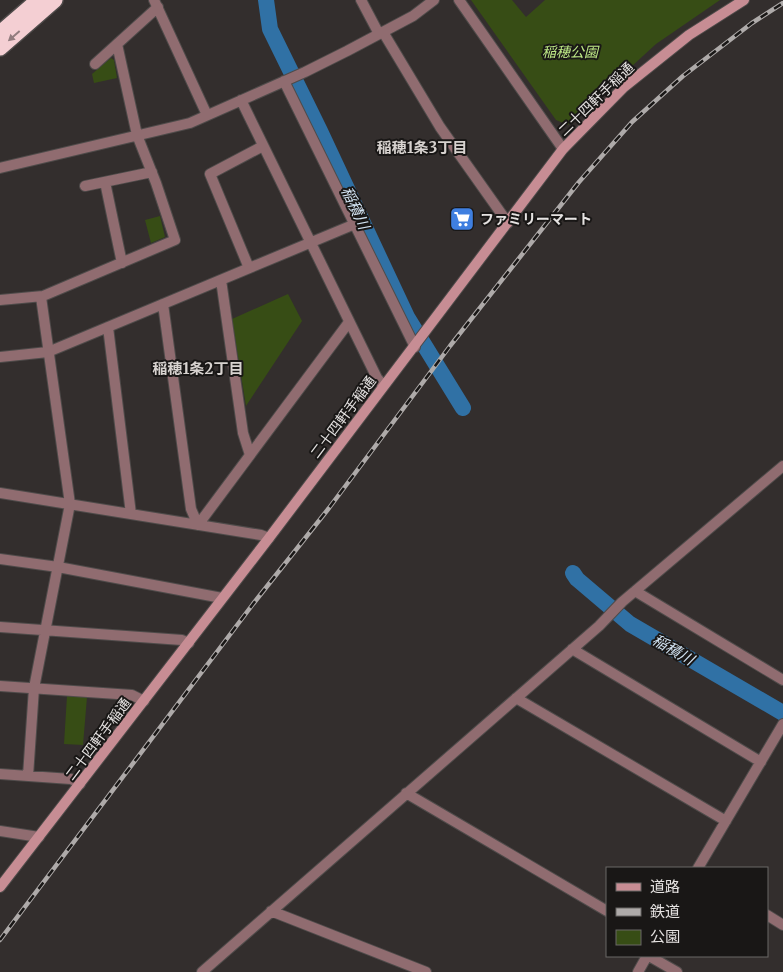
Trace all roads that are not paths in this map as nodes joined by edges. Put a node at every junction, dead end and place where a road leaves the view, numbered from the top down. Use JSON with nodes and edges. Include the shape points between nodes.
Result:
{"nodes":[{"id":1,"x":38,"y":0,"type":"edge"},
{"id":2,"x":55,"y":0,"type":"edge"},
{"id":3,"x":361,"y":0,"type":"edge"},
{"id":4,"x":459,"y":0,"type":"edge"},
{"id":5,"x":744,"y":0,"type":"edge"},
{"id":6,"x":428,"y":2,"type":"edge"},
{"id":7,"x":156,"y":4,"type":"edge"},
{"id":8,"x":0,"y":33,"type":"edge"},
{"id":9,"x":381,"y":33,"type":"junction"},
{"id":10,"x":117,"y":44,"type":"junction"},
{"id":11,"x":0,"y":48,"type":"edge"},
{"id":12,"x":95,"y":64,"type":"dead end"},
{"id":13,"x":286,"y":80,"type":"junction"},
{"id":14,"x":241,"y":100,"type":"junction"},
{"id":15,"x":207,"y":115,"type":"junction"},
{"id":16,"x":137,"y":135,"type":"junction"},
{"id":17,"x":263,"y":146,"type":"junction"},
{"id":18,"x":563,"y":150,"type":"junction"},
{"id":19,"x":0,"y":168,"type":"edge"},
{"id":20,"x":152,"y":172,"type":"junction"},
{"id":21,"x":105,"y":182,"type":"junction"},
{"id":22,"x":85,"y":186,"type":"dead end"},
{"id":23,"x":508,"y":223,"type":"junction"},
{"id":24,"x":355,"y":224,"type":"junction"},
{"id":25,"x":310,"y":242,"type":"junction"},
{"id":26,"x":122,"y":262,"type":"junction"},
{"id":27,"x":249,"y":268,"type":"junction"},
{"id":28,"x":221,"y":280,"type":"junction"},
{"id":29,"x":41,"y":296,"type":"junction"},
{"id":30,"x":0,"y":300,"type":"edge"},
{"id":31,"x":163,"y":304,"type":"junction"},
{"id":32,"x":349,"y":322,"type":"junction"},
{"id":33,"x":108,"y":327,"type":"junction"},
{"id":34,"x":416,"y":344,"type":"junction"},
{"id":35,"x":48,"y":352,"type":"junction"},
{"id":36,"x":0,"y":357,"type":"edge"},
{"id":37,"x":384,"y":385,"type":"junction"},
{"id":38,"x":250,"y":455,"type":"junction"},
{"id":39,"x":783,"y":466,"type":"edge"},
{"id":40,"x":0,"y":493,"type":"edge"},
{"id":41,"x":70,"y":504,"type":"junction"},
{"id":42,"x":131,"y":514,"type":"junction"},
{"id":43,"x":198,"y":525,"type":"junction"},
{"id":44,"x":269,"y":538,"type":"junction"},
{"id":45,"x":0,"y":559,"type":"edge"},
{"id":46,"x":58,"y":567,"type":"junction"},
{"id":47,"x":636,"y":591,"type":"junction"},
{"id":48,"x":222,"y":598,"type":"junction"},
{"id":49,"x":0,"y":628,"type":"edge"},
{"id":50,"x":46,"y":631,"type":"junction"},
{"id":51,"x":188,"y":643,"type":"junction"},
{"id":52,"x":572,"y":649,"type":"junction"},
{"id":53,"x":783,"y":680,"type":"edge"},
{"id":54,"x":0,"y":686,"type":"edge"},
{"id":55,"x":34,"y":688,"type":"junction"},
{"id":56,"x":516,"y":698,"type":"junction"},
{"id":57,"x":144,"y":701,"type":"junction"},
{"id":58,"x":781,"y":728,"type":"edge"},
{"id":59,"x":761,"y":762,"type":"junction"},
{"id":60,"x":0,"y":774,"type":"edge"},
{"id":61,"x":28,"y":776,"type":"junction"},
{"id":62,"x":80,"y":784,"type":"junction"},
{"id":63,"x":406,"y":793,"type":"junction"},
{"id":64,"x":726,"y":821,"type":"junction"},
{"id":65,"x":0,"y":831,"type":"edge"},
{"id":66,"x":39,"y":837,"type":"junction"},
{"id":67,"x":699,"y":867,"type":"edge"},
{"id":68,"x":0,"y":887,"type":"edge"},
{"id":69,"x":606,"y":910,"type":"edge"},
{"id":70,"x":271,"y":911,"type":"junction"},
{"id":71,"x":768,"y":916,"type":"edge"},
{"id":72,"x":783,"y":925,"type":"edge"},
{"id":73,"x":647,"y":957,"type":"edge"},
{"id":74,"x":650,"y":957,"type":"edge"},
{"id":75,"x":202,"y":972,"type":"edge"},
{"id":76,"x":426,"y":972,"type":"edge"},
{"id":77,"x":638,"y":972,"type":"edge"},
{"id":78,"x":676,"y":972,"type":"edge"}],
"edges":[{"from":1,"to":8,"type":"highway"},
{"from":2,"to":11,"type":"highway","one_way":true},
{"from":3,"to":9,"type":"street"},
{"from":4,"to":18,"type":"street"},
{"from":5,"to":18,"type":"street","name":"二十四軒手稲通","via":[[689,35],[624,87]]},
{"from":6,"to":9,"type":"street","via":[[413,16]]},
{"from":7,"to":10,"type":"street"},
{"from":7,"to":15,"type":"street"},
{"from":9,"to":13,"type":"street"},
{"from":9,"to":23,"type":"street","via":[[440,126]]},
{"from":10,"to":12,"type":"street"},
{"from":10,"to":16,"type":"street"},
{"from":13,"to":14,"type":"street"},
{"from":13,"to":24,"type":"street"},
{"from":14,"to":15,"type":"street"},
{"from":14,"to":17,"type":"street"},
{"from":15,"to":16,"type":"street","via":[[190,123]]},
{"from":16,"to":19,"type":"street"},
{"from":16,"to":20,"type":"street"},
{"from":17,"to":25,"type":"street"},
{"from":17,"to":27,"type":"street","via":[[210,174]]},
{"from":18,"to":23,"type":"street","name":"二十四軒手稲通"},
{"from":20,"to":21,"type":"street"},
{"from":20,"to":26,"type":"street","via":[[175,240]]},
{"from":21,"to":22,"type":"street"},
{"from":21,"to":26,"type":"street"},
{"from":23,"to":34,"type":"street","name":"二十四軒手稲通"},
{"from":24,"to":25,"type":"street"},
{"from":24,"to":34,"type":"street"},
{"from":25,"to":27,"type":"street"},
{"from":25,"to":32,"type":"street"},
{"from":26,"to":29,"type":"street"},
{"from":27,"to":28,"type":"street"},
{"from":28,"to":31,"type":"street"},
{"from":28,"to":38,"type":"street","via":[[243,433]]},
{"from":29,"to":30,"type":"street"},
{"from":29,"to":35,"type":"street"},
{"from":31,"to":33,"type":"street"},
{"from":31,"to":43,"type":"street","via":[[191,509]]},
{"from":32,"to":37,"type":"street","via":[[377,378]]},
{"from":32,"to":38,"type":"street"},
{"from":33,"to":35,"type":"street"},
{"from":33,"to":42,"type":"street"},
{"from":34,"to":37,"type":"street","name":"二十四軒手稲通"},
{"from":35,"to":36,"type":"street"},
{"from":35,"to":41,"type":"street"},
{"from":37,"to":44,"type":"street","name":"二十四軒手稲通"},
{"from":38,"to":43,"type":"street"},
{"from":39,"to":47,"type":"street"},
{"from":40,"to":41,"type":"street"},
{"from":41,"to":42,"type":"street"},
{"from":41,"to":46,"type":"street"},
{"from":42,"to":43,"type":"street"},
{"from":43,"to":44,"type":"street"},
{"from":44,"to":48,"type":"street","name":"二十四軒手稲通"},
{"from":45,"to":46,"type":"street"},
{"from":46,"to":48,"type":"street"},
{"from":46,"to":50,"type":"street"},
{"from":47,"to":52,"type":"street"},
{"from":47,"to":53,"type":"street"},
{"from":48,"to":51,"type":"street","name":"二十四軒手稲通"},
{"from":49,"to":50,"type":"street"},
{"from":50,"to":51,"type":"street"},
{"from":50,"to":55,"type":"street"},
{"from":51,"to":57,"type":"street","name":"二十四軒手稲通"},
{"from":52,"to":56,"type":"street"},
{"from":52,"to":59,"type":"street"},
{"from":54,"to":55,"type":"street"},
{"from":55,"to":57,"type":"street","via":[[132,695]]},
{"from":55,"to":61,"type":"street"},
{"from":56,"to":63,"type":"street"},
{"from":56,"to":64,"type":"street"},
{"from":57,"to":62,"type":"street","name":"二十四軒手稲通"},
{"from":58,"to":59,"type":"street"},
{"from":59,"to":64,"type":"street"},
{"from":60,"to":61,"type":"street"},
{"from":61,"to":62,"type":"street","via":[[71,779]]},
{"from":62,"to":66,"type":"street","name":"二十四軒手稲通"},
{"from":63,"to":69,"type":"street"},
{"from":63,"to":70,"type":"street"},
{"from":64,"to":67,"type":"street"},
{"from":65,"to":66,"type":"street"},
{"from":66,"to":68,"type":"street","name":"二十四軒手稲通"},
{"from":70,"to":75,"type":"street"},
{"from":70,"to":76,"type":"street"},
{"from":71,"to":72,"type":"street"},
{"from":73,"to":77,"type":"street"},
{"from":74,"to":78,"type":"street"}]}
